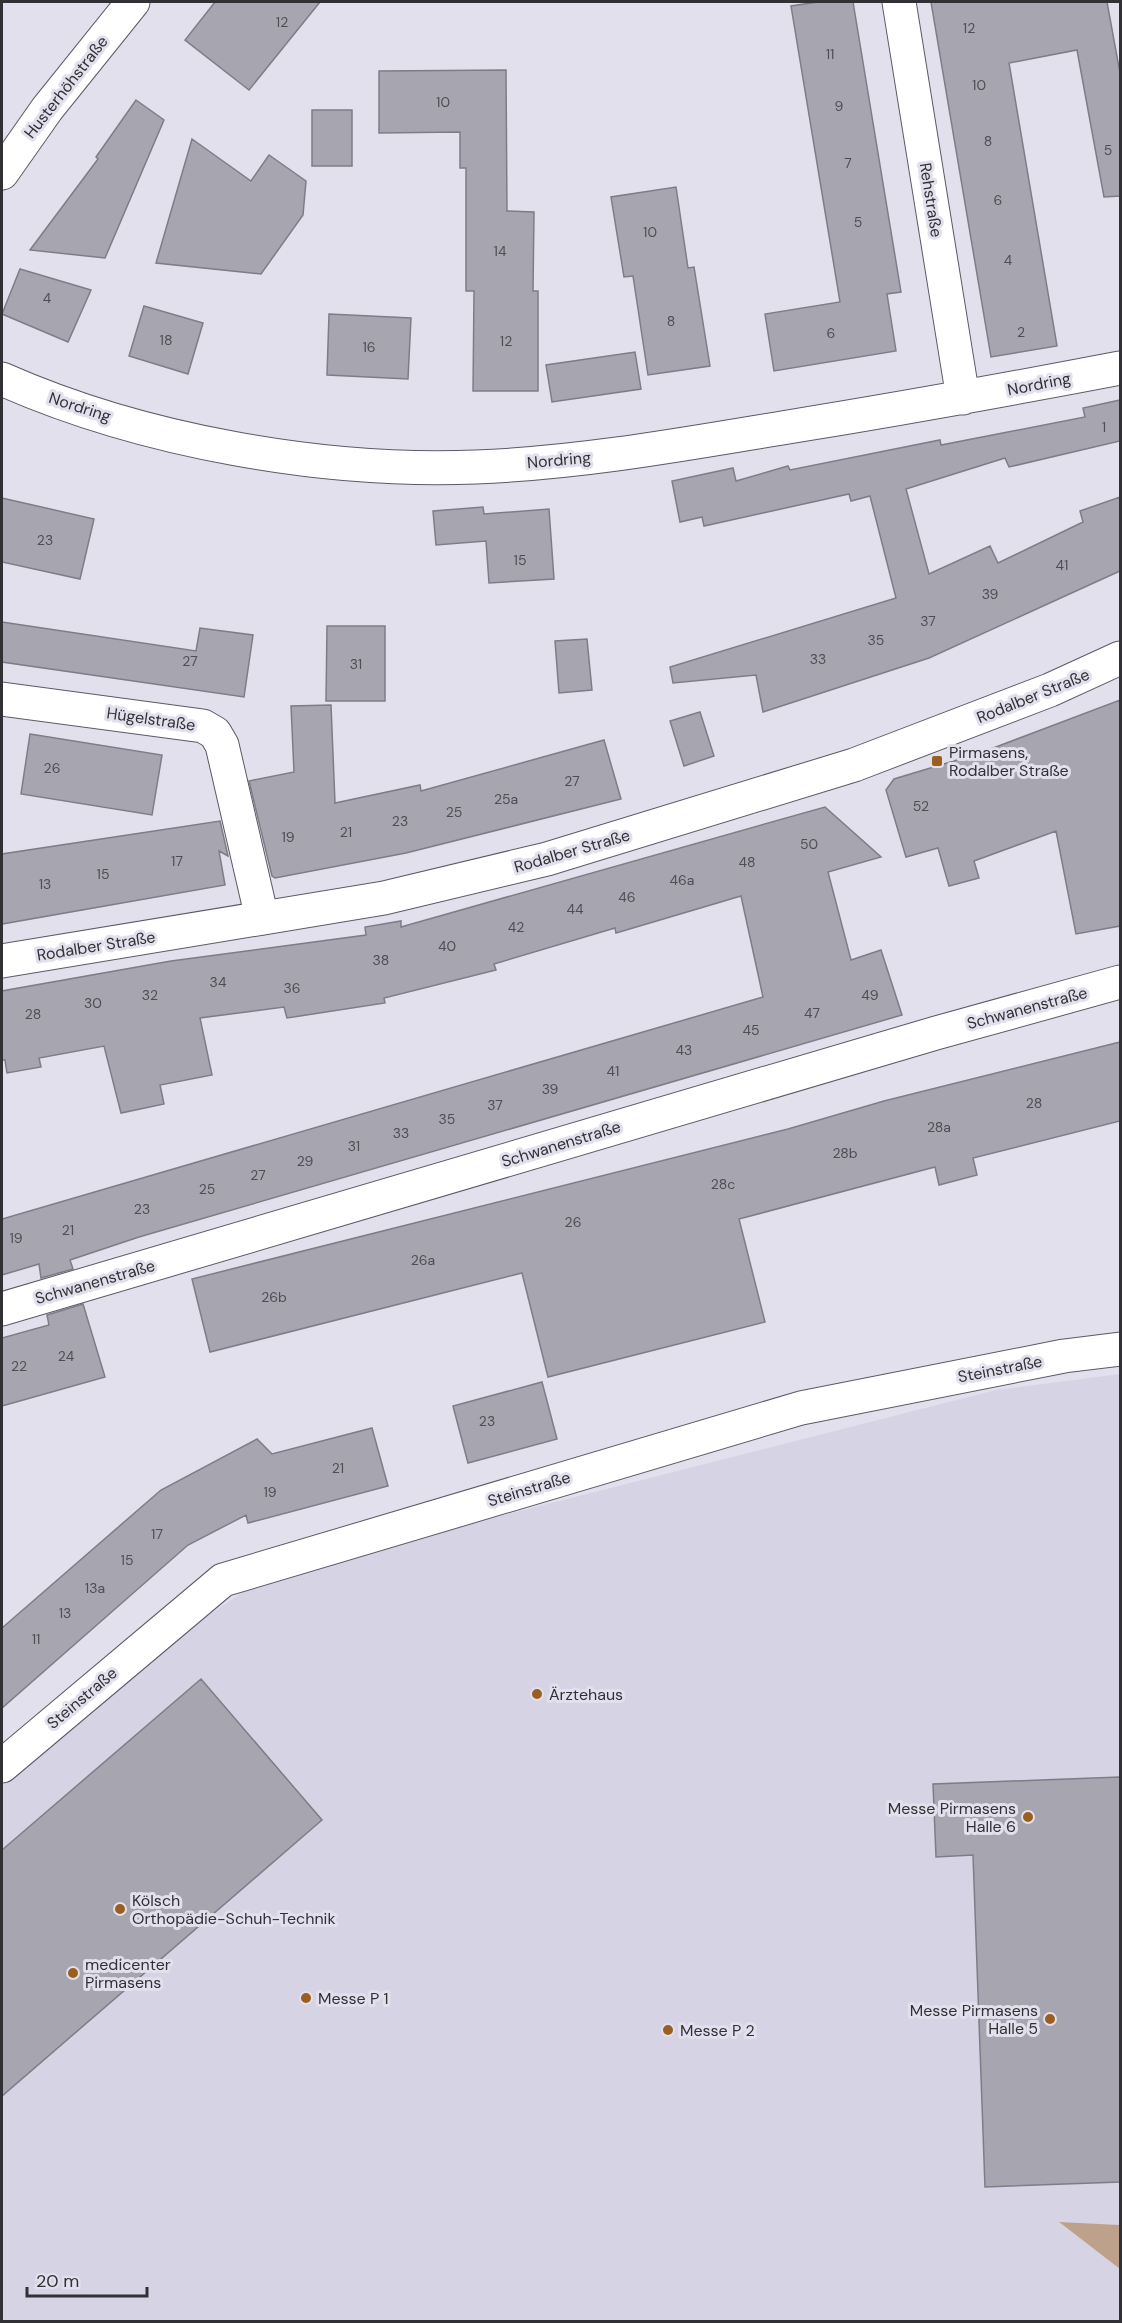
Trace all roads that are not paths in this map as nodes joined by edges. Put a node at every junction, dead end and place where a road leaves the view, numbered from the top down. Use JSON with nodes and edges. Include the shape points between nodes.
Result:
{"nodes":[{"id":1,"x":133,"y":2,"type":"edge"},
{"id":2,"x":899,"y":2,"type":"edge"},
{"id":3,"x":2,"y":173,"type":"edge"},
{"id":4,"x":1120,"y":368,"type":"edge"},
{"id":5,"x":2,"y":379,"type":"edge"},
{"id":6,"x":963,"y":398,"type":"junction"},
{"id":7,"x":1120,"y":658,"type":"edge"},
{"id":8,"x":2,"y":699,"type":"edge"},
{"id":9,"x":262,"y":918,"type":"junction"},
{"id":10,"x":2,"y":961,"type":"edge"},
{"id":11,"x":1120,"y":982,"type":"edge"},
{"id":12,"x":2,"y":1309,"type":"edge"},
{"id":13,"x":1120,"y":1349,"type":"edge"},
{"id":14,"x":2,"y":1766,"type":"edge"}],
"edges":[{"from":1,"to":3,"type":"street","name":"Husterhöhstraße","via":[[47,109]]},
{"from":2,"to":6,"type":"street","name":"Rehstraße"},
{"from":4,"to":6,"type":"street","name":"Nordring"},
{"from":5,"to":6,"type":"street","name":"Nordring","via":[[93,413],[191,439],[281,456],[371,466],[476,467],[588,458]]},
{"from":7,"to":9,"type":"street","name":"Rodalber Straße","via":[[1050,690],[773,792],[460,882]]},
{"from":8,"to":9,"type":"street","name":"Hügelstraße","via":[[203,726],[215,733],[222,745]]},
{"from":9,"to":10,"type":"street","name":"Rodalber Straße"},
{"from":11,"to":12,"type":"street","name":"Schwanenstraße"},
{"from":13,"to":14,"type":"street","name":"Steinstraße","via":[[1064,1356],[801,1408],[223,1580]]}]}
